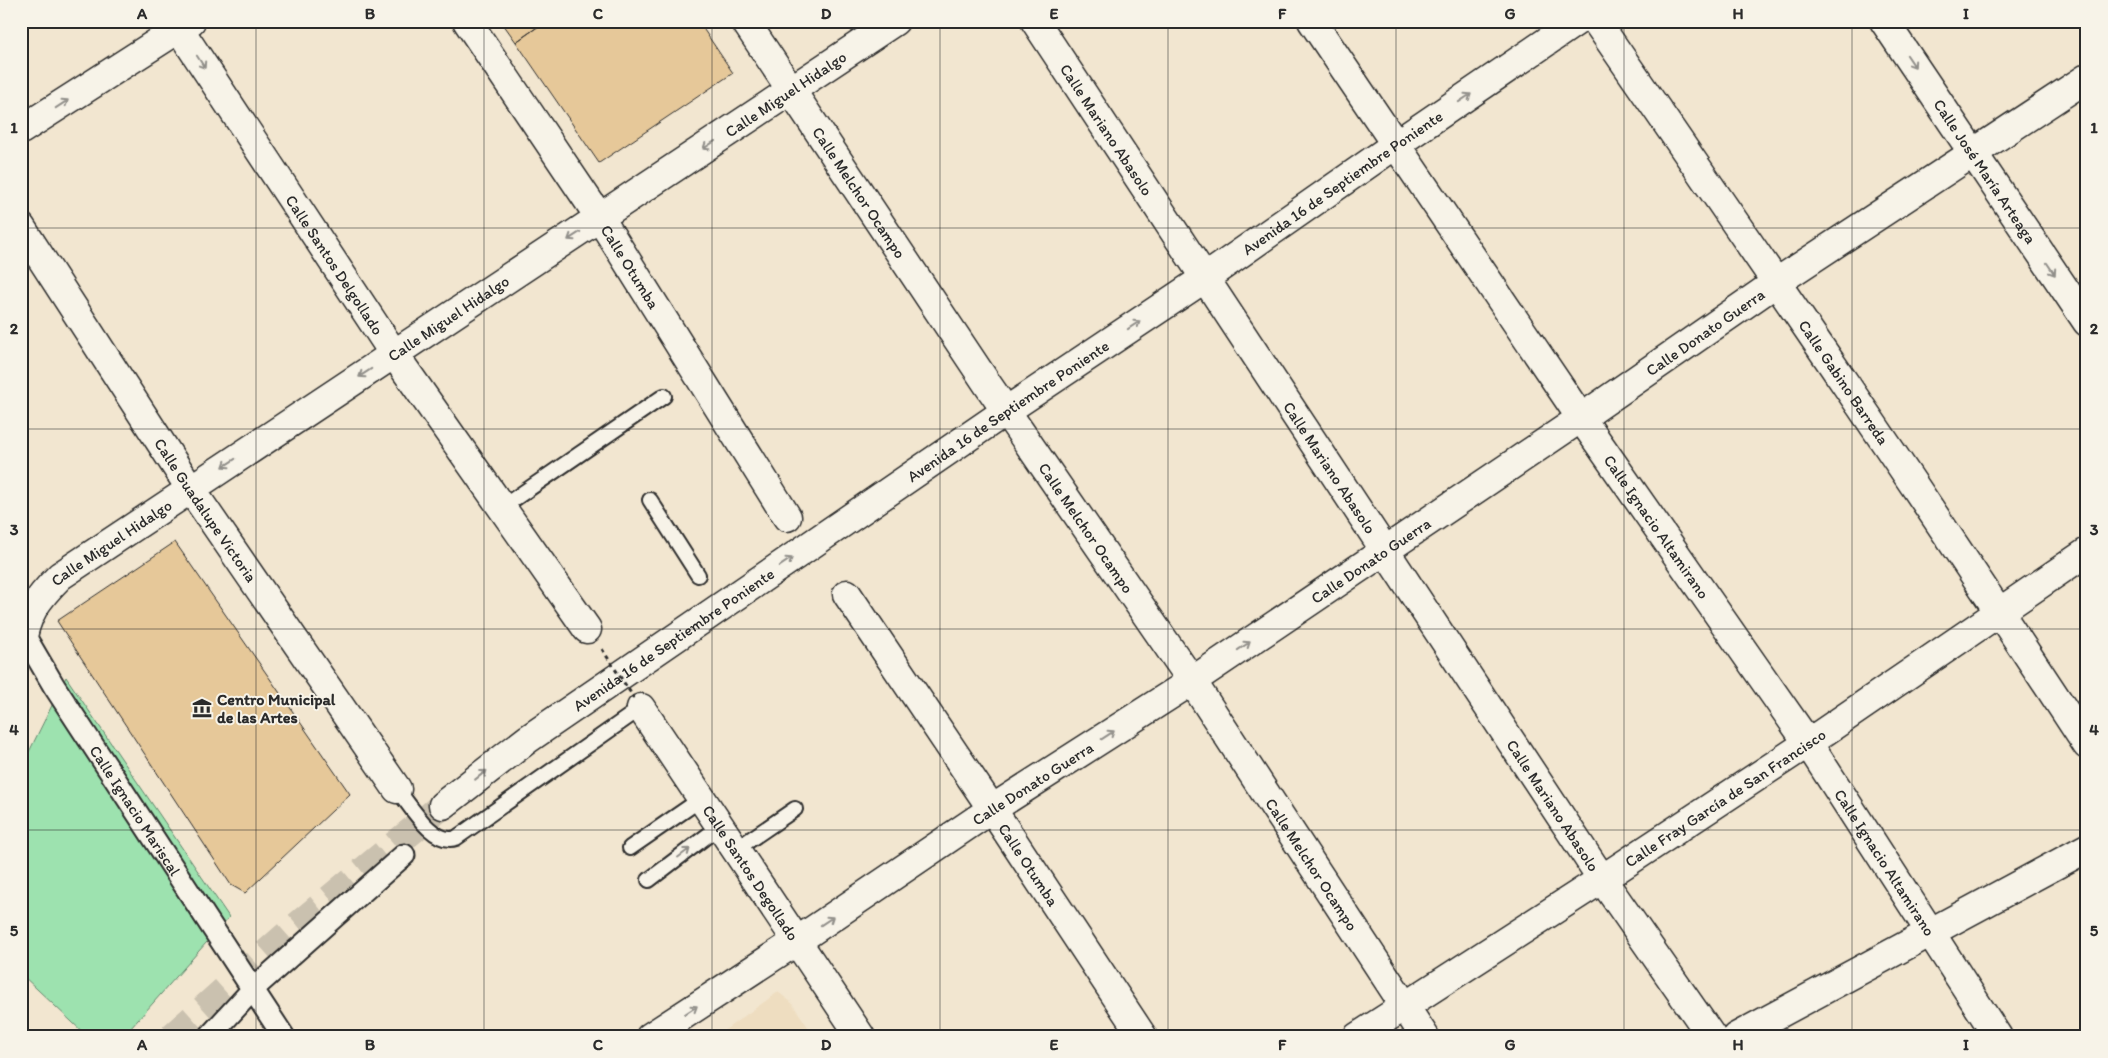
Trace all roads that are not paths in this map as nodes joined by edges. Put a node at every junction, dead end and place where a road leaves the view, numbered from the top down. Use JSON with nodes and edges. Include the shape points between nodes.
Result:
{"nodes":[{"id":1,"x":467,"y":21,"type":"edge"},
{"id":2,"x":745,"y":21,"type":"edge"},
{"id":3,"x":895,"y":21,"type":"edge"},
{"id":4,"x":1036,"y":21,"type":"edge"},
{"id":5,"x":1312,"y":21,"type":"edge"},
{"id":6,"x":1577,"y":21,"type":"edge"},
{"id":7,"x":1596,"y":21,"type":"edge"},
{"id":8,"x":1884,"y":21,"type":"edge"},
{"id":9,"x":181,"y":24,"type":"edge"},
{"id":10,"x":2087,"y":78,"type":"edge"},
{"id":11,"x":791,"y":90,"type":"junction"},
{"id":12,"x":21,"y":130,"type":"edge"},
{"id":13,"x":1395,"y":145,"type":"junction"},
{"id":14,"x":1974,"y":153,"type":"junction"},
{"id":15,"x":600,"y":218,"type":"junction"},
{"id":16,"x":21,"y":227,"type":"edge"},
{"id":17,"x":1205,"y":278,"type":"junction"},
{"id":18,"x":1778,"y":282,"type":"junction"},
{"id":19,"x":2087,"y":322,"type":"edge"},
{"id":20,"x":394,"y":354,"type":"junction"},
{"id":21,"x":664,"y":396,"type":"dead end"},
{"id":22,"x":1006,"y":411,"type":"junction"},
{"id":23,"x":1581,"y":418,"type":"junction"},
{"id":24,"x":190,"y":488,"type":"junction"},
{"id":25,"x":650,"y":500,"type":"dead end"},
{"id":26,"x":501,"y":508,"type":"junction"},
{"id":27,"x":787,"y":516,"type":"dead end"},
{"id":28,"x":1386,"y":551,"type":"junction"},
{"id":29,"x":2087,"y":552,"type":"edge"},
{"id":30,"x":698,"y":575,"type":"dead end"},
{"id":31,"x":848,"y":594,"type":"dead end"},
{"id":32,"x":2000,"y":612,"type":"junction"},
{"id":33,"x":22,"y":637,"type":"edge"},
{"id":34,"x":595,"y":639,"type":"road end"},
{"id":35,"x":1192,"y":681,"type":"junction"},
{"id":36,"x":638,"y":703,"type":"joint"},
{"id":37,"x":1808,"y":743,"type":"junction"},
{"id":38,"x":2087,"y":745,"type":"edge"},
{"id":39,"x":397,"y":788,"type":"joint"},
{"id":40,"x":701,"y":799,"type":"junction"},
{"id":41,"x":443,"y":805,"type":"tunnel mouth"},
{"id":42,"x":992,"y":808,"type":"junction"},
{"id":43,"x":795,"y":809,"type":"dead end"},
{"id":44,"x":720,"y":826,"type":"junction"},
{"id":45,"x":630,"y":848,"type":"dead end"},
{"id":46,"x":2087,"y":848,"type":"edge"},
{"id":47,"x":735,"y":850,"type":"junction"},
{"id":48,"x":404,"y":855,"type":"dead end"},
{"id":49,"x":1602,"y":879,"type":"junction"},
{"id":50,"x":649,"y":880,"type":"dead end"},
{"id":51,"x":1930,"y":933,"type":"junction"},
{"id":52,"x":796,"y":941,"type":"junction"},
{"id":53,"x":253,"y":989,"type":"junction"},
{"id":54,"x":1404,"y":1005,"type":"junction"},
{"id":55,"x":209,"y":1037,"type":"edge"},
{"id":56,"x":284,"y":1037,"type":"edge"},
{"id":57,"x":650,"y":1037,"type":"edge"},
{"id":58,"x":861,"y":1037,"type":"edge"},
{"id":59,"x":1143,"y":1037,"type":"edge"},
{"id":60,"x":1357,"y":1037,"type":"edge"},
{"id":61,"x":1425,"y":1037,"type":"edge"},
{"id":62,"x":1712,"y":1037,"type":"edge"},
{"id":63,"x":1736,"y":1037,"type":"edge"},
{"id":64,"x":1998,"y":1037,"type":"edge"}],
"edges":[{"from":1,"to":15,"type":"street","name":"Calle Otumba"},
{"from":2,"to":11,"type":"street","name":"Calle Melchor Ocampo"},
{"from":3,"to":11,"type":"street","name":"Calle Miguel Hidalgo"},
{"from":4,"to":17,"type":"street","name":"Calle Mariano Abasolo"},
{"from":5,"to":13,"type":"street","name":"Calle Ignacio Altamirano"},
{"from":13,"to":6,"type":"street","name":"Avenida 16 de Septiembre Poniente","one_way":true},
{"from":7,"to":18,"type":"street","name":"Calle Gabino Barreda"},
{"from":8,"to":14,"type":"street","name":"Calle José María Arteaga","one_way":true},
{"from":12,"to":9,"type":"street","one_way":true},
{"from":9,"to":20,"type":"street","name":"Calle Santos Delgollado","one_way":true},
{"from":10,"to":14,"type":"street","name":"Calle Donato Guerra"},
{"from":11,"to":15,"type":"street","name":"Calle Miguel Hidalgo","one_way":true},
{"from":11,"to":22,"type":"street","name":"Calle Melchor Ocampo"},
{"from":13,"to":17,"type":"street","name":"Avenida 16 de Septiembre Poniente"},
{"from":13,"to":23,"type":"street","name":"Calle Ignacio Altamirano"},
{"from":14,"to":18,"type":"street","name":"Calle Donato Guerra"},
{"from":14,"to":19,"type":"street","name":"Calle José María Arteaga","one_way":true},
{"from":15,"to":20,"type":"street","name":"Calle Miguel Hidalgo","one_way":true},
{"from":15,"to":27,"type":"street","name":"Calle Otumba"},
{"from":16,"to":24,"type":"street","name":"Calle Guadalupe Victoria"},
{"from":22,"to":17,"type":"street","name":"Avenida 16 de Septiembre Poniente","one_way":true},
{"from":17,"to":28,"type":"street","name":"Calle Mariano Abasolo"},
{"from":18,"to":23,"type":"street","name":"Calle Donato Guerra"},
{"from":18,"to":32,"type":"street","name":"Calle Gabino Barreda"},
{"from":20,"to":24,"type":"street","name":"Calle Miguel Hidalgo","one_way":true},
{"from":20,"to":26,"type":"street","name":"Calle Santos Delgollado"},
{"from":21,"to":26,"type":"lane"},
{"from":22,"to":35,"type":"street","name":"Calle Melchor Ocampo"},
{"from":41,"to":22,"type":"street","name":"Avenida 16 de Septiembre Poniente","one_way":true,"via":[[528,738]]},
{"from":23,"to":28,"type":"street","name":"Calle Donato Guerra"},
{"from":23,"to":37,"type":"street","name":"Calle Ignacio Altamirano"},
{"from":24,"to":33,"type":"street","name":"Calle Miguel Hidalgo","via":[[60,576],[41,595],[31,611]]},
{"from":24,"to":39,"type":"street","name":"Calle Guadalupe Victoria"},
{"from":25,"to":30,"type":"lane"},
{"from":26,"to":34,"type":"street","name":"Calle Santos Delgollado"},
{"from":35,"to":28,"type":"street","name":"Calle Donato Guerra","one_way":true},
{"from":28,"to":49,"type":"street","name":"Calle Mariano Abasolo"},
{"from":29,"to":32,"type":"street","name":"Calle Fray García de San Francisco"},
{"from":31,"to":42,"type":"street","name":"Calle Otumba"},
{"from":32,"to":37,"type":"street","name":"Calle Fray García de San Francisco"},
{"from":32,"to":38,"type":"street","name":"Calle Gabino Barreda"},
{"from":33,"to":53,"type":"street","name":"Calle Ignacio Mariscal"},
{"from":42,"to":35,"type":"street","name":"Calle Donato Guerra","one_way":true},
{"from":35,"to":54,"type":"street","name":"Calle Melchor Ocampo"},
{"from":36,"to":39,"type":"lane","via":[[456,838],[442,839],[432,832]]},
{"from":36,"to":40,"type":"street","name":"Calle Santos Degollado"},
{"from":37,"to":49,"type":"street","name":"Calle Fray García de San Francisco"},
{"from":37,"to":51,"type":"street","name":"Calle Ignacio Altamirano"},
{"from":40,"to":44,"type":"street","name":"Calle Santos Degollado"},
{"from":40,"to":45,"type":"lane"},
{"from":52,"to":42,"type":"street","name":"Calle Donato Guerra","one_way":true},
{"from":42,"to":59,"type":"street","name":"Calle Otumba"},
{"from":43,"to":47,"type":"lane"},
{"from":44,"to":47,"type":"street","name":"Calle Santos Degollado"},
{"from":50,"to":44,"type":"lane","one_way":true},
{"from":46,"to":51,"type":"street"},
{"from":47,"to":52,"type":"street","name":"Calle Santos Degollado"},
{"from":48,"to":53,"type":"street"},
{"from":49,"to":54,"type":"street","name":"Calle Fray García de San Francisco"},
{"from":49,"to":62,"type":"street","name":"Calle Mariano Abasolo"},
{"from":51,"to":63,"type":"street"},
{"from":51,"to":64,"type":"street","name":"Calle Ignacio Altamirano"},
{"from":57,"to":52,"type":"street","name":"Calle Donato Guerra","one_way":true},
{"from":52,"to":58,"type":"street","name":"Calle Santos Degollado"},
{"from":53,"to":55,"type":"street"},
{"from":53,"to":56,"type":"street","name":"Calle Ignacio Mariscal"},
{"from":54,"to":60,"type":"street","name":"Calle Fray García de San Francisco"},
{"from":54,"to":61,"type":"street","name":"Calle Melchor Ocampo"}]}
